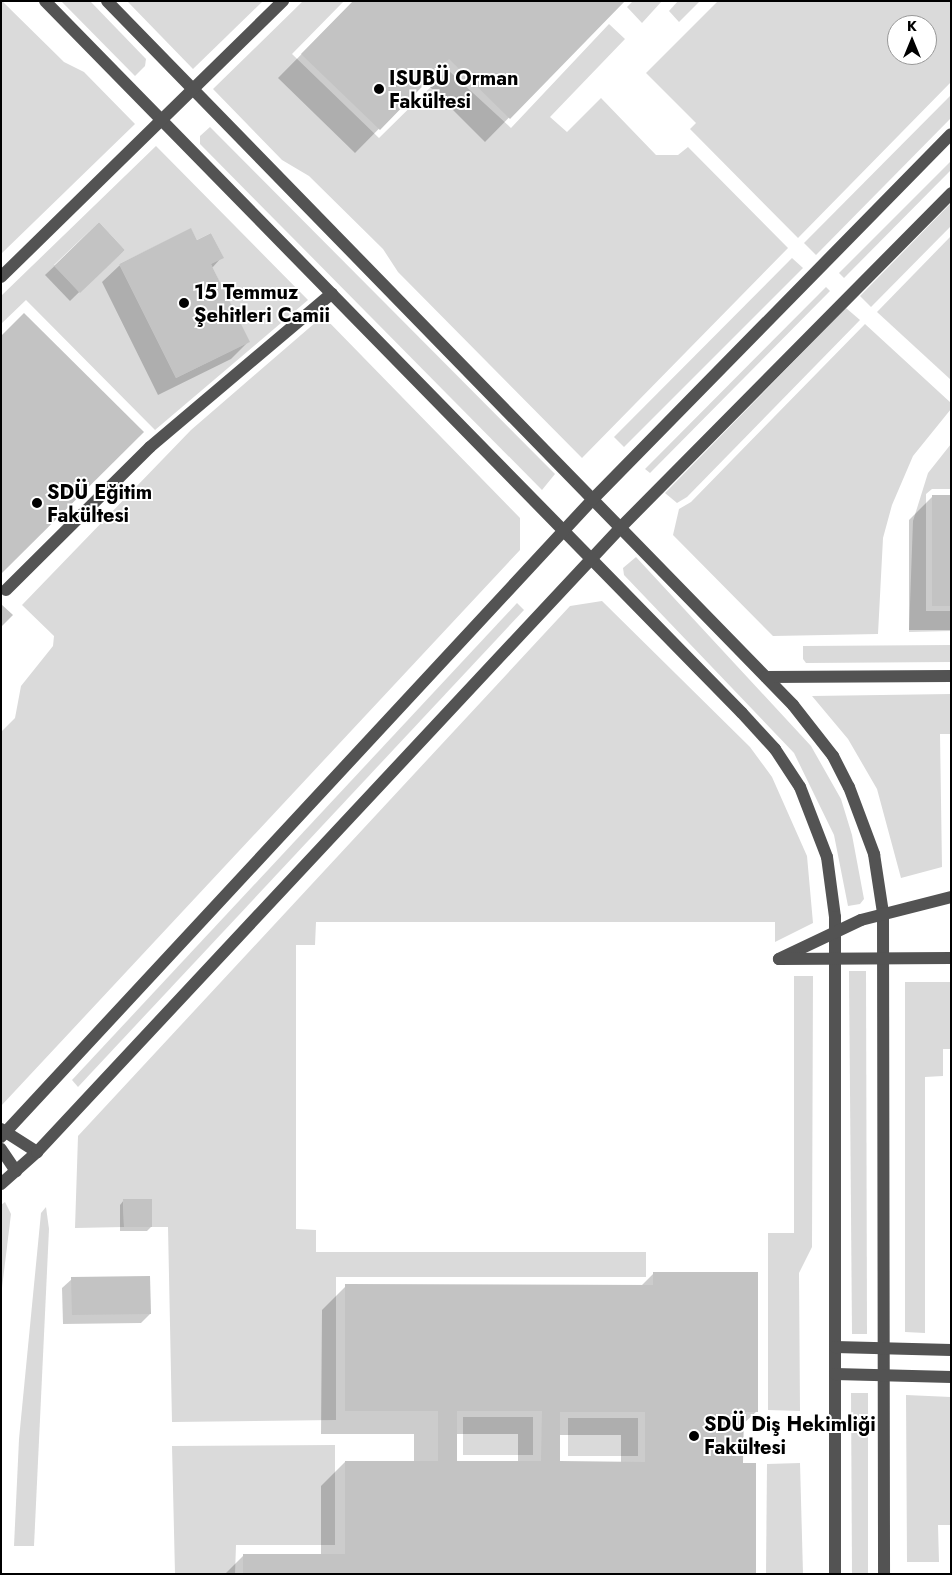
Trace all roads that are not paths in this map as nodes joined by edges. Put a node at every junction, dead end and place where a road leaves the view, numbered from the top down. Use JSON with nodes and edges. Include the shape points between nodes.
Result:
{"nodes":[{"id":1,"x":45,"y":1,"type":"edge"},
{"id":2,"x":107,"y":1,"type":"edge"},
{"id":3,"x":283,"y":1,"type":"edge"},
{"id":4,"x":193,"y":89,"type":"junction"},
{"id":5,"x":163,"y":119,"type":"junction"},
{"id":6,"x":951,"y":134,"type":"edge"},
{"id":7,"x":951,"y":193,"type":"edge"},
{"id":8,"x":1,"y":277,"type":"edge"},
{"id":9,"x":332,"y":293,"type":"junction"},
{"id":10,"x":593,"y":499,"type":"junction"},
{"id":11,"x":621,"y":527,"type":"junction"},
{"id":12,"x":564,"y":531,"type":"junction"},
{"id":13,"x":592,"y":558,"type":"junction"},
{"id":14,"x":6,"y":590,"type":"dead end"},
{"id":15,"x":951,"y":676,"type":"edge"},
{"id":16,"x":766,"y":677,"type":"junction"},
{"id":17,"x":951,"y":898,"type":"edge"},
{"id":18,"x":883,"y":913,"type":"junction"},
{"id":19,"x":835,"y":931,"type":"junction"},
{"id":20,"x":951,"y":958,"type":"edge"},
{"id":21,"x":883,"y":959,"type":"junction"},
{"id":22,"x":835,"y":960,"type":"junction"},
{"id":23,"x":3,"y":1133,"type":"edge"},
{"id":24,"x":1,"y":1149,"type":"edge"},
{"id":25,"x":37,"y":1152,"type":"junction"},
{"id":26,"x":16,"y":1172,"type":"junction"},
{"id":27,"x":1,"y":1184,"type":"edge"},
{"id":28,"x":835,"y":1347,"type":"junction"},
{"id":29,"x":884,"y":1348,"type":"junction"},
{"id":30,"x":951,"y":1350,"type":"edge"},
{"id":31,"x":835,"y":1374,"type":"junction"},
{"id":32,"x":884,"y":1376,"type":"junction"},
{"id":33,"x":951,"y":1377,"type":"edge"},
{"id":34,"x":835,"y":1574,"type":"edge"},
{"id":35,"x":884,"y":1574,"type":"edge"}],
"edges":[{"from":1,"to":5,"type":"street"},
{"from":2,"to":4,"type":"street"},
{"from":3,"to":4,"type":"street"},
{"from":4,"to":5,"type":"street"},
{"from":4,"to":10,"type":"street"},
{"from":5,"to":8,"type":"street"},
{"from":5,"to":9,"type":"street"},
{"from":6,"to":10,"type":"street"},
{"from":7,"to":11,"type":"street"},
{"from":9,"to":12,"type":"street"},
{"from":9,"to":14,"type":"street","via":[[150,447]]},
{"from":10,"to":11,"type":"street"},
{"from":10,"to":12,"type":"street"},
{"from":11,"to":13,"type":"street"},
{"from":11,"to":16,"type":"street"},
{"from":12,"to":13,"type":"street"},
{"from":12,"to":23,"type":"street"},
{"from":13,"to":19,"type":"street","via":[[784,761],[820,836],[832,886]]},
{"from":13,"to":25,"type":"street"},
{"from":15,"to":16,"type":"street"},
{"from":16,"to":18,"type":"street","via":[[820,738],[850,787],[874,854]]},
{"from":17,"to":18,"type":"street"},
{"from":18,"to":19,"type":"street"},
{"from":18,"to":21,"type":"street"},
{"from":19,"to":22,"type":"street"},
{"from":19,"to":22,"type":"street","via":[[779,959]]},
{"from":20,"to":21,"type":"street"},
{"from":21,"to":22,"type":"street"},
{"from":21,"to":29,"type":"street"},
{"from":22,"to":28,"type":"street"},
{"from":23,"to":25,"type":"street"},
{"from":24,"to":26,"type":"street"},
{"from":25,"to":26,"type":"street"},
{"from":26,"to":27,"type":"street"},
{"from":28,"to":29,"type":"street"},
{"from":28,"to":31,"type":"street"},
{"from":29,"to":30,"type":"street"},
{"from":29,"to":32,"type":"street"},
{"from":31,"to":32,"type":"street"},
{"from":31,"to":34,"type":"street"},
{"from":32,"to":33,"type":"street"},
{"from":32,"to":35,"type":"street"}]}
